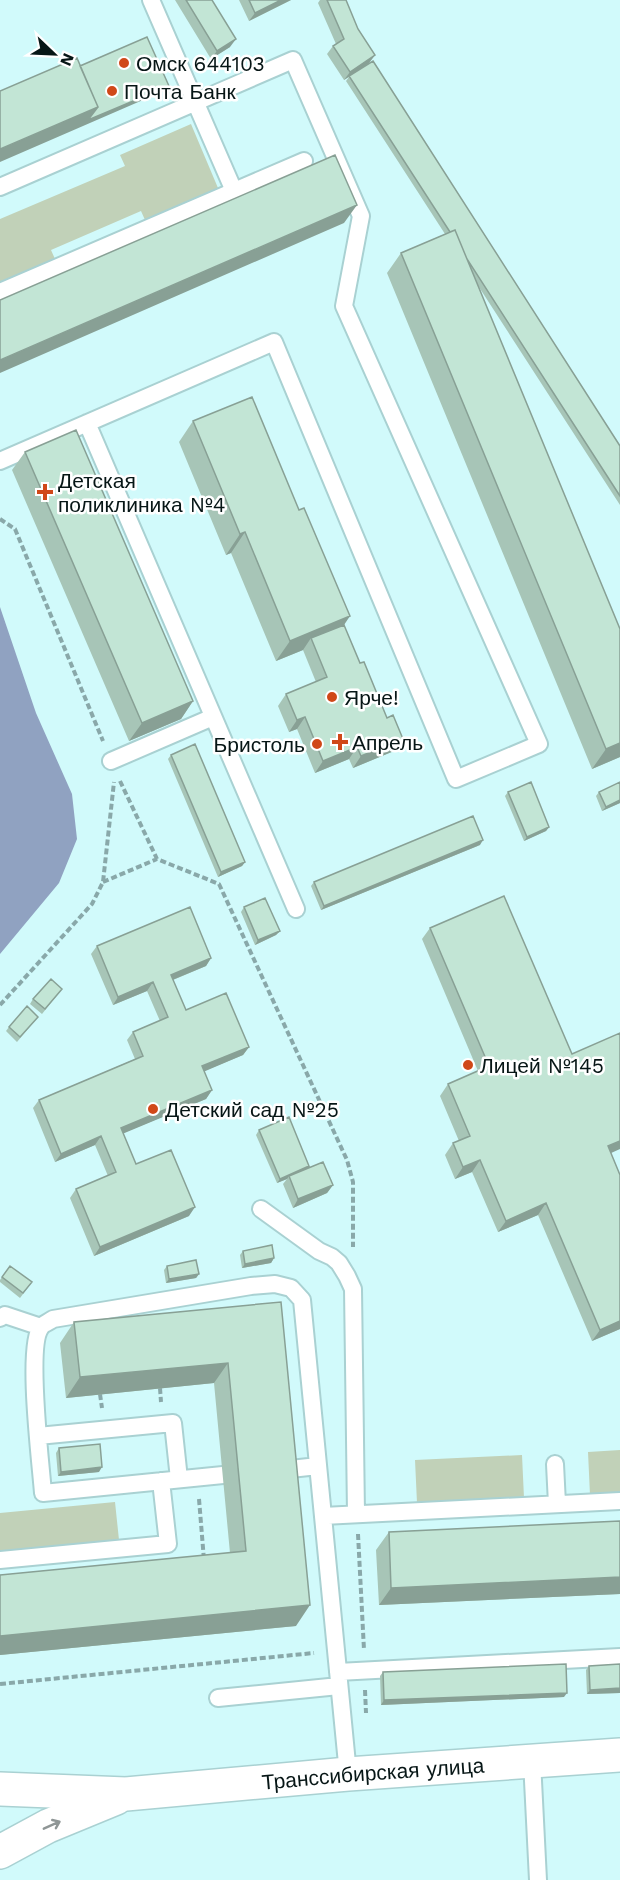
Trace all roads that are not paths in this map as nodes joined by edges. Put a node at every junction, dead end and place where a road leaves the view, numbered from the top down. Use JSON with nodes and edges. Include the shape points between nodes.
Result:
{"nodes":[{"id":1,"x":151,"y":0,"type":"edge"},
{"id":2,"x":195,"y":102,"type":"junction"},
{"id":3,"x":304,"y":161,"type":"dead end"},
{"id":4,"x":0,"y":187,"type":"edge"},
{"id":5,"x":234,"y":191,"type":"junction"},
{"id":6,"x":0,"y":292,"type":"edge"},
{"id":7,"x":87,"y":423,"type":"junction"},
{"id":8,"x":0,"y":460,"type":"edge"},
{"id":9,"x":213,"y":717,"type":"junction"},
{"id":10,"x":111,"y":761,"type":"road end"},
{"id":11,"x":296,"y":909,"type":"dead end"},
{"id":12,"x":261,"y":1209,"type":"dead end"},
{"id":13,"x":0,"y":1318,"type":"edge"},
{"id":14,"x":41,"y":1327,"type":"junction"},
{"id":15,"x":38,"y":1436,"type":"junction"},
{"id":16,"x":555,"y":1464,"type":"dead end"},
{"id":17,"x":318,"y":1466,"type":"junction"},
{"id":18,"x":281,"y":1470,"type":"edge"},
{"id":19,"x":223,"y":1475,"type":"dead end"},
{"id":20,"x":179,"y":1479,"type":"junction"},
{"id":21,"x":161,"y":1481,"type":"junction"},
{"id":22,"x":620,"y":1501,"type":"edge"},
{"id":23,"x":557,"y":1504,"type":"junction"},
{"id":24,"x":356,"y":1514,"type":"junction"},
{"id":25,"x":323,"y":1516,"type":"junction"},
{"id":26,"x":0,"y":1560,"type":"edge"},
{"id":27,"x":620,"y":1657,"type":"edge"},
{"id":28,"x":339,"y":1679,"type":"junction"},
{"id":29,"x":218,"y":1698,"type":"dead end"},
{"id":30,"x":620,"y":1755,"type":"edge"},
{"id":31,"x":531,"y":1761,"type":"junction"},
{"id":32,"x":348,"y":1774,"type":"junction"},
{"id":33,"x":0,"y":1789,"type":"edge"},
{"id":34,"x":126,"y":1794,"type":"junction"},
{"id":35,"x":0,"y":1852,"type":"edge"},
{"id":36,"x":538,"y":1880,"type":"edge"}],
"edges":[{"from":1,"to":2,"type":"lane"},
{"from":2,"to":4,"type":"lane"},
{"from":2,"to":5,"type":"lane"},
{"from":2,"to":7,"type":"lane","via":[[293,60],[361,216],[344,306],[539,744],[456,779],[274,342]]},
{"from":3,"to":5,"type":"lane"},
{"from":5,"to":6,"type":"lane"},
{"from":7,"to":8,"type":"lane"},
{"from":7,"to":9,"type":"lane"},
{"from":9,"to":10,"type":"lane"},
{"from":9,"to":11,"type":"lane"},
{"from":12,"to":24,"type":"lane","via":[[339,1263],[353,1290]]},
{"from":13,"to":14,"type":"lane","via":[[5,1316]]},
{"from":14,"to":15,"type":"lane","via":[[36,1340]]},
{"from":14,"to":17,"type":"lane","via":[[53,1319],[252,1286],[275,1284],[291,1288],[302,1300]]},
{"from":15,"to":20,"type":"lane","via":[[173,1423]]},
{"from":15,"to":21,"type":"lane","via":[[43,1493]]},
{"from":16,"to":23,"type":"lane"},
{"from":17,"to":18,"type":"lane"},
{"from":17,"to":25,"type":"lane"},
{"from":19,"to":20,"type":"lane"},
{"from":20,"to":21,"type":"lane"},
{"from":21,"to":26,"type":"lane","via":[[168,1544]]},
{"from":22,"to":23,"type":"lane"},
{"from":23,"to":24,"type":"lane"},
{"from":24,"to":25,"type":"lane"},
{"from":25,"to":28,"type":"lane"},
{"from":27,"to":28,"type":"lane","via":[[364,1670]]},
{"from":28,"to":29,"type":"lane"},
{"from":28,"to":32,"type":"lane"},
{"from":30,"to":31,"type":"main road","name":"Транссибирская улица"},
{"from":31,"to":32,"type":"main road","name":"Транссибирская улица"},
{"from":31,"to":36,"type":"lane"},
{"from":32,"to":34,"type":"main road","name":"Транссибирская улица"},
{"from":33,"to":34,"type":"main road"},
{"from":35,"to":34,"type":"main road","one_way":true,"via":[[48,1826]]}]}
